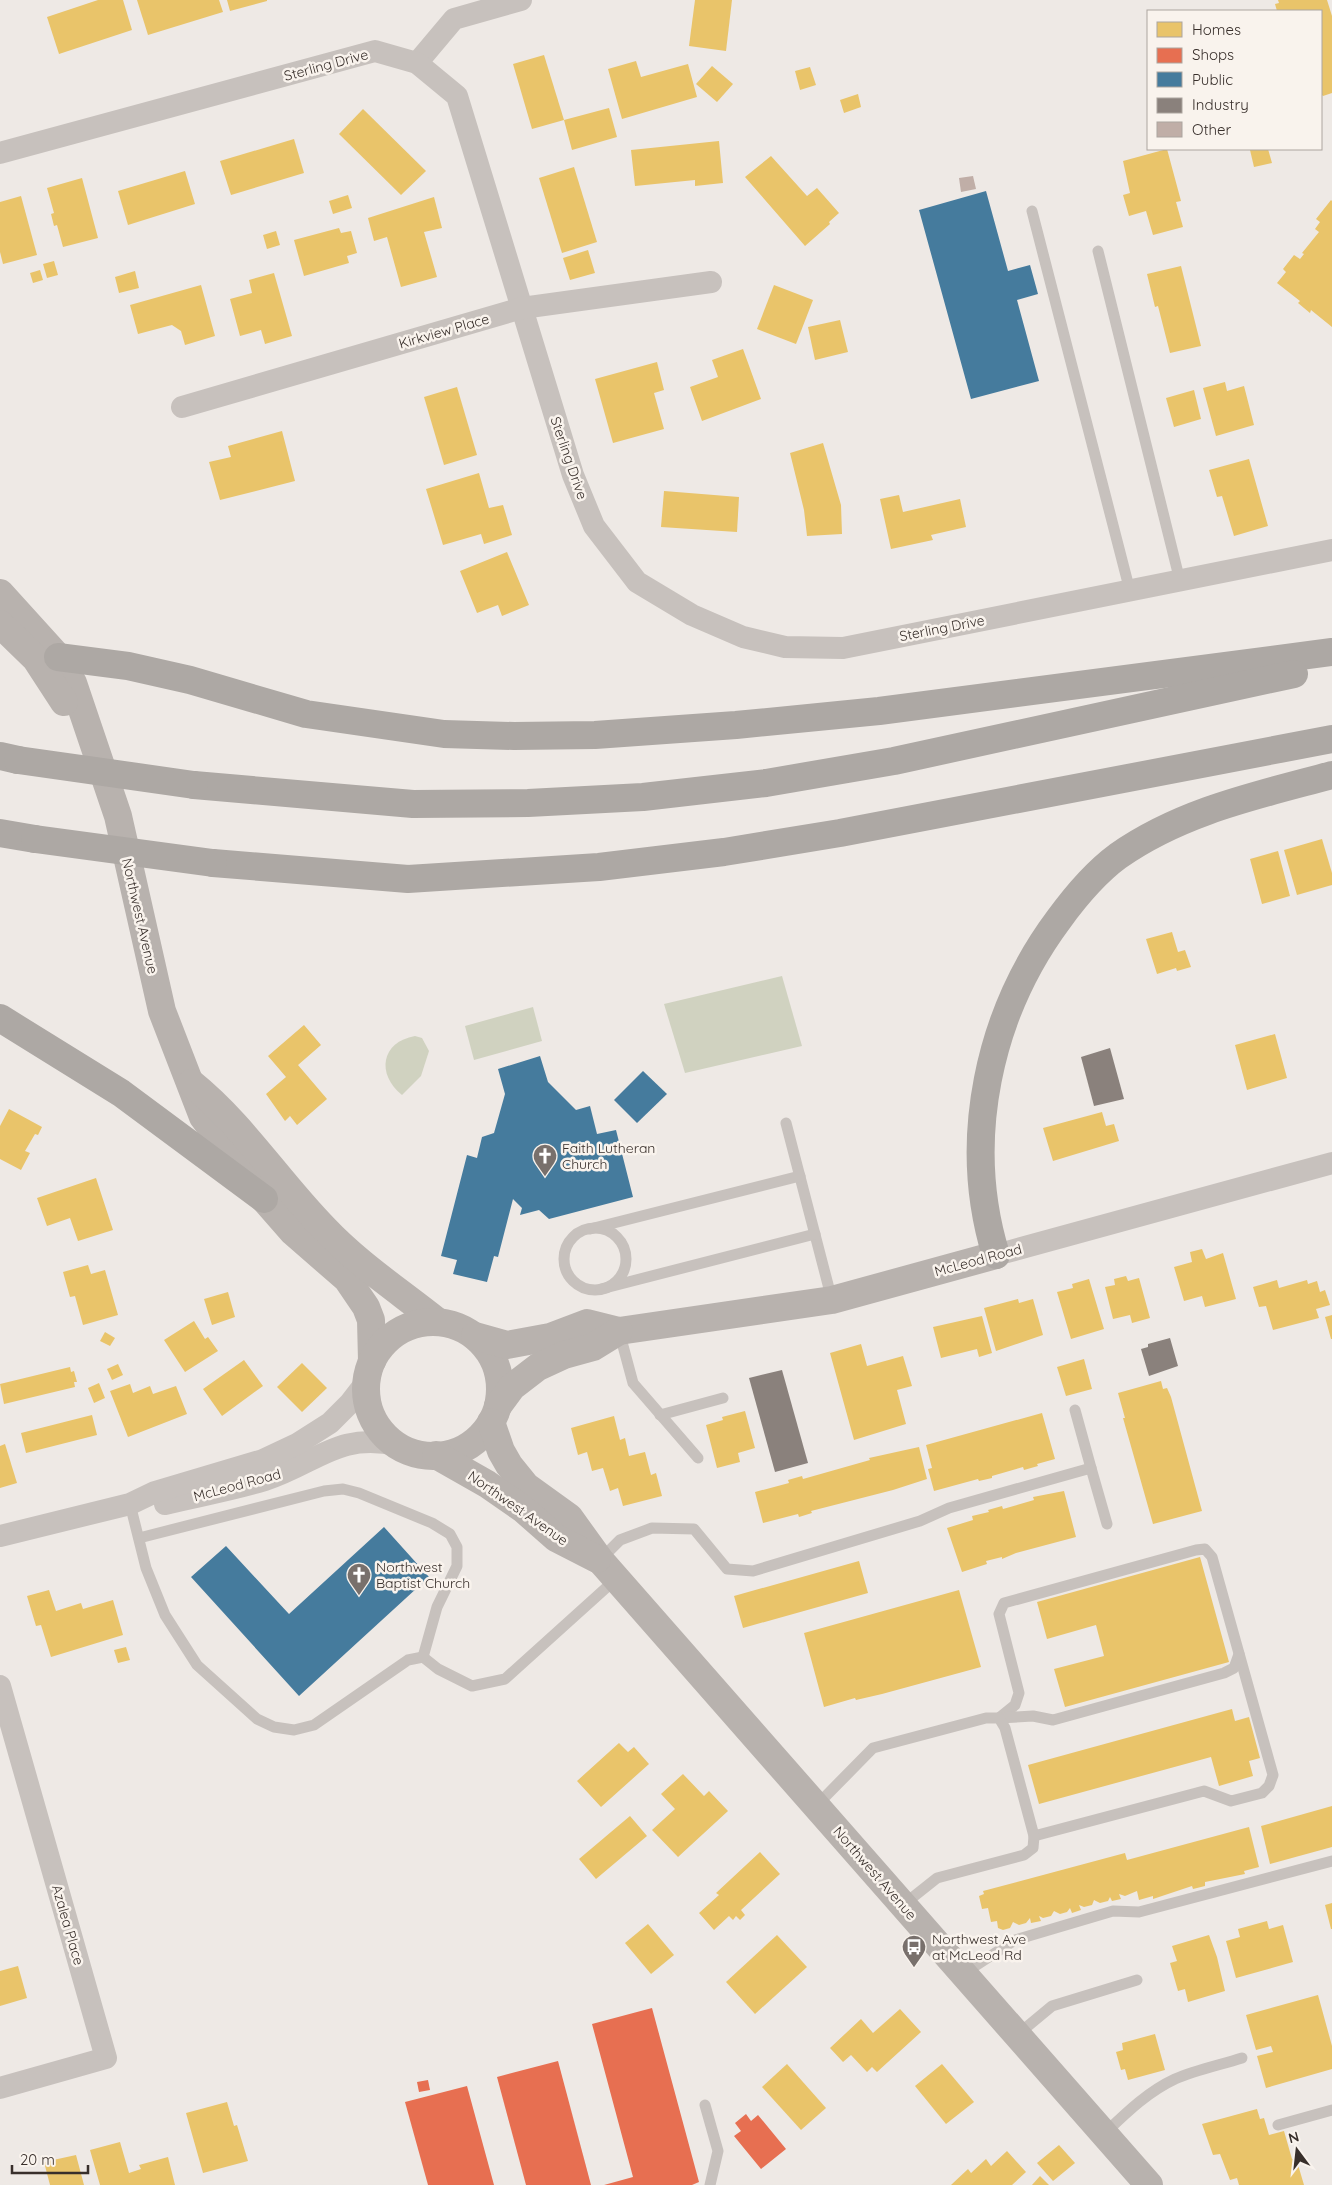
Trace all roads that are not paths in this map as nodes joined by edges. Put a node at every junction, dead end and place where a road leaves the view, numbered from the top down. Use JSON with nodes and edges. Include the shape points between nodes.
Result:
{"nodes":[{"id":1,"x":520,"y":0,"type":"edge"},
{"id":2,"x":417,"y":63,"type":"junction"},
{"id":3,"x":0,"y":153,"type":"edge"},
{"id":4,"x":1032,"y":211,"type":"dead end"},
{"id":5,"x":1098,"y":251,"type":"dead end"},
{"id":6,"x":711,"y":282,"type":"dead end"},
{"id":7,"x":522,"y":308,"type":"junction"},
{"id":8,"x":182,"y":407,"type":"dead end"},
{"id":9,"x":1332,"y":550,"type":"edge"},
{"id":10,"x":1180,"y":581,"type":"junction"},
{"id":11,"x":1130,"y":591,"type":"junction"},
{"id":12,"x":0,"y":593,"type":"edge"},
{"id":13,"x":0,"y":624,"type":"edge"},
{"id":14,"x":1332,"y":652,"type":"edge"},
{"id":15,"x":58,"y":657,"type":"junction"},
{"id":16,"x":1332,"y":665,"type":"edge"},
{"id":17,"x":1332,"y":739,"type":"edge"},
{"id":18,"x":96,"y":749,"type":"junction"},
{"id":19,"x":9,"y":758,"type":"edge"},
{"id":20,"x":1332,"y":775,"type":"edge"},
{"id":21,"x":0,"y":833,"type":"edge"},
{"id":22,"x":0,"y":1018,"type":"edge"},
{"id":23,"x":190,"y":1082,"type":"junction"},
{"id":24,"x":786,"y":1124,"type":"dead end"},
{"id":25,"x":1332,"y":1164,"type":"edge"},
{"id":26,"x":800,"y":1176,"type":"junction"},
{"id":27,"x":264,"y":1199,"type":"junction"},
{"id":28,"x":590,"y":1229,"type":"junction"},
{"id":29,"x":815,"y":1234,"type":"junction"},
{"id":30,"x":996,"y":1255,"type":"junction"},
{"id":31,"x":601,"y":1289,"type":"junction"},
{"id":32,"x":832,"y":1300,"type":"junction"},
{"id":33,"x":438,"y":1322,"type":"junction"},
{"id":34,"x":619,"y":1331,"type":"junction"},
{"id":35,"x":475,"y":1336,"type":"junction"},
{"id":36,"x":370,"y":1371,"type":"junction"},
{"id":37,"x":723,"y":1398,"type":"dead end"},
{"id":38,"x":1075,"y":1410,"type":"dead end"},
{"id":39,"x":494,"y":1414,"type":"junction"},
{"id":40,"x":660,"y":1415,"type":"junction"},
{"id":41,"x":398,"y":1445,"type":"junction"},
{"id":42,"x":436,"y":1455,"type":"junction"},
{"id":43,"x":698,"y":1458,"type":"dead end"},
{"id":44,"x":1091,"y":1468,"type":"junction"},
{"id":45,"x":130,"y":1504,"type":"junction"},
{"id":46,"x":1107,"y":1524,"type":"dead end"},
{"id":47,"x":0,"y":1536,"type":"edge"},
{"id":48,"x":139,"y":1538,"type":"junction"},
{"id":49,"x":608,"y":1569,"type":"junction"},
{"id":50,"x":1239,"y":1654,"type":"junction"},
{"id":51,"x":423,"y":1657,"type":"junction"},
{"id":52,"x":0,"y":1686,"type":"edge"},
{"id":53,"x":999,"y":1718,"type":"junction"},
{"id":54,"x":816,"y":1806,"type":"junction"},
{"id":55,"x":1034,"y":1836,"type":"junction"},
{"id":56,"x":1332,"y":1860,"type":"edge"},
{"id":57,"x":903,"y":1905,"type":"junction"},
{"id":58,"x":963,"y":1974,"type":"junction"},
{"id":59,"x":1137,"y":1980,"type":"dead end"},
{"id":60,"x":1018,"y":2035,"type":"junction"},
{"id":61,"x":1242,"y":2058,"type":"dead end"},
{"id":62,"x":0,"y":2088,"type":"edge"},
{"id":63,"x":706,"y":2105,"type":"dead end"},
{"id":64,"x":1332,"y":2110,"type":"edge"},
{"id":65,"x":1278,"y":2125,"type":"dead end"},
{"id":66,"x":1104,"y":2134,"type":"junction"},
{"id":67,"x":710,"y":2185,"type":"edge"},
{"id":68,"x":1149,"y":2185,"type":"edge"}],
"edges":[{"from":1,"to":2,"type":"street","via":[[454,19]]},
{"from":2,"to":3,"type":"street","name":"Sterling Drive","via":[[375,51]]},
{"from":2,"to":7,"type":"street","name":"Sterling Drive","via":[[456,96]]},
{"from":4,"to":11,"type":"lane"},
{"from":5,"to":10,"type":"lane"},
{"from":6,"to":7,"type":"street","name":"Kirkview Place"},
{"from":7,"to":8,"type":"street","name":"Kirkview Place"},
{"from":7,"to":11,"type":"street","name":"Sterling Drive","via":[[573,475],[594,526],[637,582],[692,614],[743,637],[785,647],[843,648]]},
{"from":9,"to":10,"type":"street","name":"Sterling Drive"},
{"from":10,"to":11,"type":"street","name":"Sterling Drive"},
{"from":12,"to":15,"type":"main road","name":"Northwest Avenue"},
{"from":13,"to":18,"type":"main road","name":"Northwest Avenue","via":[[36,659]]},
{"from":14,"to":15,"type":"highway","via":[[870,712],[604,735],[514,736],[444,734],[306,714],[190,680],[128,666]]},
{"from":15,"to":18,"type":"main road","name":"Northwest Avenue","via":[[73,683]]},
{"from":16,"to":19,"type":"highway","bridge":true,"via":[[894,761],[766,783],[643,797],[413,804],[194,786]]},
{"from":17,"to":21,"type":"highway","bridge":true,"via":[[840,833],[724,852],[599,867],[408,879],[213,864]]},
{"from":18,"to":23,"type":"main road","name":"Northwest Avenue","via":[[118,816],[162,1011]]},
{"from":20,"to":30,"type":"highway","via":[[1204,811],[1164,829],[1117,857],[1076,896],[1043,940],[1022,976],[1004,1019],[985,1096],[980,1158],[983,1202]]},
{"from":22,"to":27,"type":"highway","via":[[121,1093]]},
{"from":23,"to":27,"type":"main road","name":"Northwest Avenue","via":[[203,1117]]},
{"from":23,"to":33,"type":"main road","name":"Northwest Avenue","via":[[219,1105],[323,1228],[361,1264]]},
{"from":24,"to":26,"type":"lane"},
{"from":25,"to":30,"type":"street","name":"McLeod Road"},
{"from":26,"to":28,"type":"lane"},
{"from":26,"to":29,"type":"lane"},
{"from":27,"to":36,"type":"main road","name":"Northwest Avenue","via":[[293,1232],[347,1279],[366,1307],[371,1320]]},
{"from":28,"to":31,"type":"lane","via":[[607,1230],[615,1235],[626,1252],[624,1271],[619,1280]]},
{"from":28,"to":31,"type":"lane","via":[[570,1241],[564,1261],[572,1280],[581,1287]]},
{"from":29,"to":31,"type":"lane"},
{"from":29,"to":32,"type":"lane"},
{"from":30,"to":32,"type":"main road","name":"McLeod Road"},
{"from":32,"to":34,"type":"main road","name":"McLeod Road"},
{"from":33,"to":35,"type":"main road","via":[[456,1326]]},
{"from":33,"to":36,"type":"main road","via":[[419,1324],[398,1332],[379,1350]]},
{"from":34,"to":35,"type":"main road","name":"McLeod Road","via":[[587,1323],[550,1337],[507,1345]]},
{"from":34,"to":39,"type":"main road","name":"McLeod Road","via":[[593,1347],[564,1354],[538,1367],[512,1387]]},
{"from":34,"to":40,"type":"lane","via":[[632,1383]]},
{"from":35,"to":39,"type":"main road","via":[[489,1353],[498,1372],[500,1393]]},
{"from":36,"to":41,"type":"main road","via":[[368,1401],[375,1421]]},
{"from":36,"to":45,"type":"street","name":"McLeod Road","via":[[350,1403],[330,1423],[297,1444],[263,1460],[155,1492]]},
{"from":37,"to":40,"type":"lane"},
{"from":38,"to":44,"type":"lane"},
{"from":39,"to":42,"type":"main road","via":[[479,1437],[468,1445],[454,1452]]},
{"from":39,"to":49,"type":"main road","name":"Northwest Avenue","via":[[501,1451],[509,1465],[526,1486],[569,1517]]},
{"from":40,"to":43,"type":"lane"},
{"from":41,"to":42,"type":"main road","via":[[424,1455]]},
{"from":41,"to":45,"type":"street","name":"McLeod Road","via":[[364,1441],[342,1445],[264,1480],[161,1504]]},
{"from":42,"to":49,"type":"main road","name":"Northwest Avenue","via":[[487,1484],[556,1538]]},
{"from":44,"to":46,"type":"lane"},
{"from":44,"to":49,"type":"lane","via":[[949,1508],[920,1521],[753,1571],[727,1569],[694,1529],[652,1528],[620,1540]]},
{"from":45,"to":47,"type":"street","name":"McLeod Road"},
{"from":45,"to":48,"type":"lane"},
{"from":48,"to":51,"type":"lane","via":[[146,1568],[165,1615],[197,1665],[258,1719],[274,1727],[294,1730],[314,1725],[408,1660]]},
{"from":48,"to":51,"type":"lane","via":[[324,1491],[343,1490],[432,1523],[450,1534],[457,1547],[457,1566],[437,1607]]},
{"from":49,"to":51,"type":"lane","via":[[505,1679],[472,1686],[438,1669]]},
{"from":49,"to":54,"type":"main road","name":"Northwest Avenue"},
{"from":50,"to":53,"type":"lane","via":[[1234,1668],[1224,1673],[1053,1720],[1033,1716]]},
{"from":50,"to":53,"type":"lane","via":[[1212,1557],[1205,1549],[1196,1550],[1004,1603],[999,1614],[1019,1693],[1015,1704]]},
{"from":50,"to":55,"type":"lane","via":[[1273,1775],[1262,1793],[1231,1801],[1204,1791]]},
{"from":52,"to":62,"type":"street","name":"Azalea Place","via":[[106,2058]]},
{"from":53,"to":54,"type":"lane","via":[[986,1718],[873,1748]]},
{"from":53,"to":55,"type":"lane","via":[[1005,1728]]},
{"from":54,"to":57,"type":"main road","name":"Northwest Avenue"},
{"from":55,"to":57,"type":"lane","via":[[1033,1848],[1024,1855],[937,1878]]},
{"from":56,"to":58,"type":"lane","via":[[1139,1912],[1113,1911],[1015,1940]]},
{"from":57,"to":58,"type":"main road","name":"Northwest Avenue"},
{"from":58,"to":60,"type":"main road","name":"Northwest Avenue"},
{"from":59,"to":60,"type":"lane","via":[[1052,2006]]},
{"from":60,"to":66,"type":"main road","name":"Northwest Avenue"},
{"from":61,"to":66,"type":"lane","via":[[1175,2079],[1154,2091]]},
{"from":63,"to":67,"type":"lane","via":[[718,2150]]},
{"from":64,"to":65,"type":"lane"},
{"from":66,"to":68,"type":"main road","name":"Northwest Avenue"}]}
